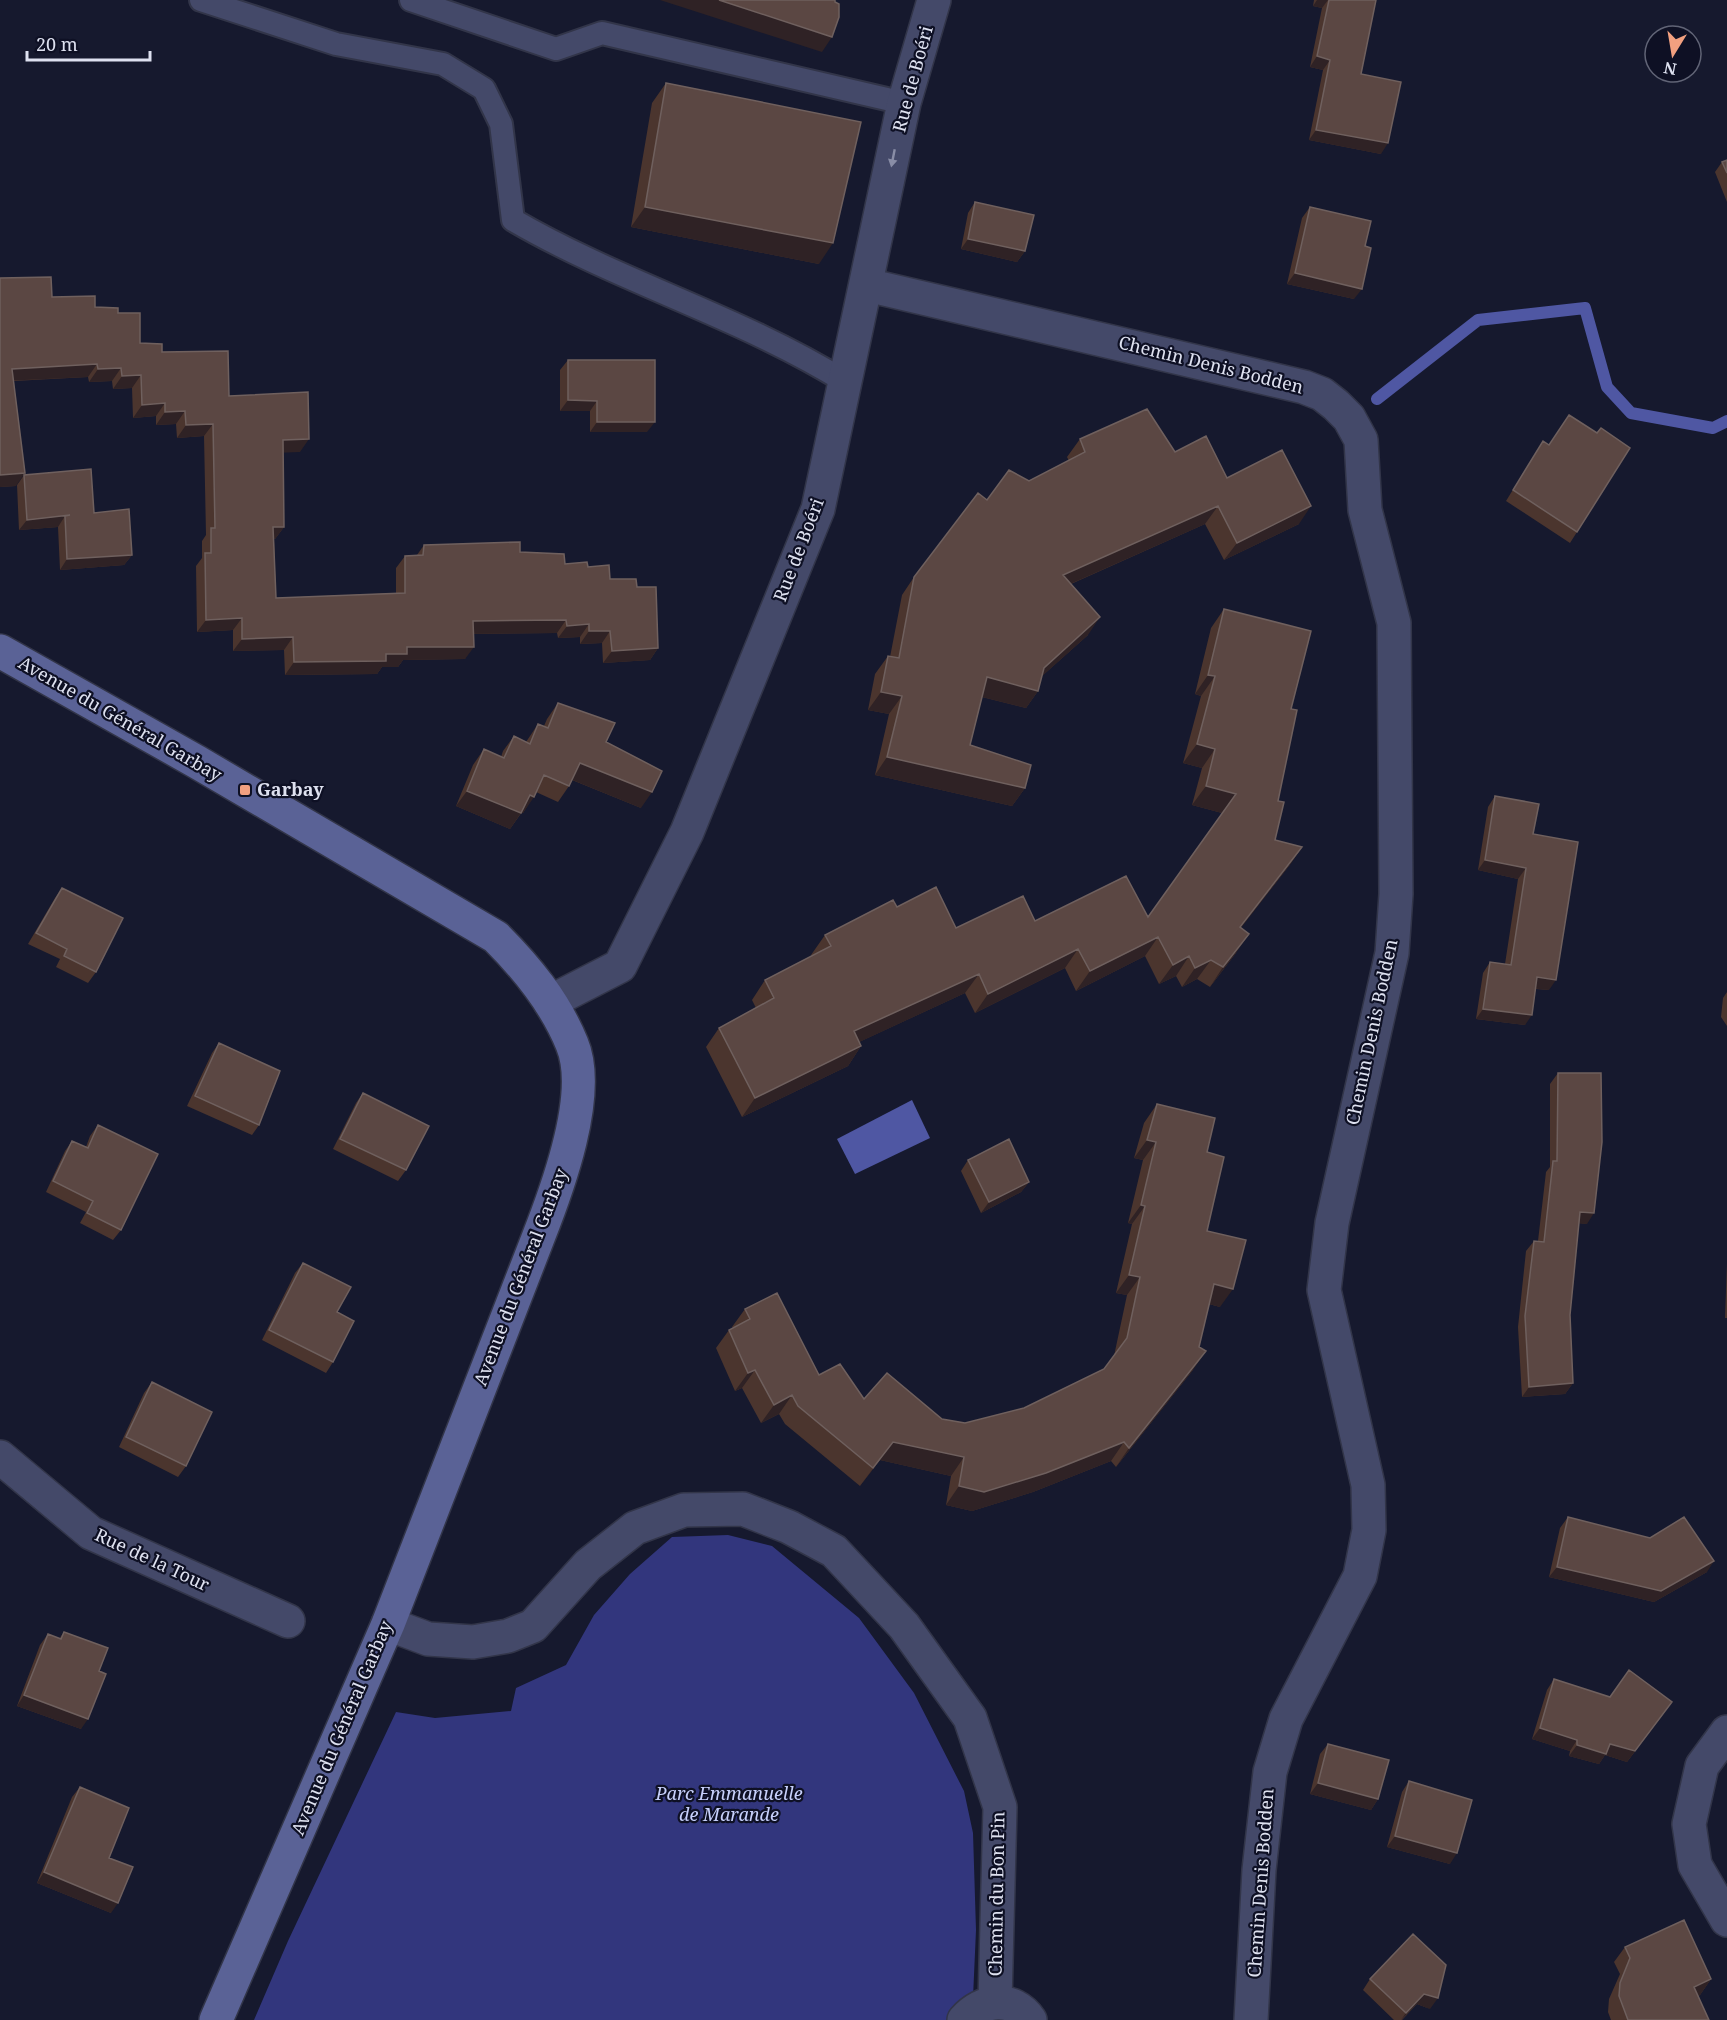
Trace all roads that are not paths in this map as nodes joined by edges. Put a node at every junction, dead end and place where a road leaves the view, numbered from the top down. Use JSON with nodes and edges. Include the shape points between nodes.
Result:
{"nodes":[{"id":1,"x":201,"y":0,"type":"edge"},
{"id":2,"x":411,"y":0,"type":"edge"},
{"id":3,"x":934,"y":0,"type":"edge"},
{"id":4,"x":904,"y":103,"type":"junction"},
{"id":5,"x":867,"y":285,"type":"junction"},
{"id":6,"x":844,"y":381,"type":"junction"},
{"id":7,"x":0,"y":651,"type":"edge"},
{"id":8,"x":550,"y":1002,"type":"junction"},
{"id":9,"x":0,"y":1457,"type":"edge"},
{"id":10,"x":288,"y":1621,"type":"dead end"},
{"id":11,"x":388,"y":1624,"type":"junction"},
{"id":12,"x":1727,"y":1732,"type":"edge"},
{"id":13,"x":1727,"y":1920,"type":"edge"},
{"id":14,"x":995,"y":2002,"type":"junction"},
{"id":15,"x":216,"y":2020,"type":"edge"},
{"id":16,"x":964,"y":2020,"type":"edge"},
{"id":17,"x":1030,"y":2020,"type":"edge"},
{"id":18,"x":1251,"y":2020,"type":"edge"}],
"edges":[{"from":1,"to":6,"type":"lane","via":[[336,44],[443,64],[484,89],[501,124],[513,220],[555,244],[798,352]]},
{"from":2,"to":4,"type":"lane","via":[[555,49],[602,33]]},
{"from":3,"to":4,"type":"street","name":"Rue de Boéri"},
{"from":4,"to":5,"type":"street","name":"Rue de Boéri","one_way":true},
{"from":5,"to":6,"type":"street","name":"Rue de Boéri"},
{"from":5,"to":18,"type":"street","name":"Chemin Denis Bodden","via":[[1304,387],[1336,405],[1349,418],[1361,440],[1365,510],[1394,623],[1396,894],[1392,953],[1332,1223],[1324,1290],[1368,1485],[1369,1530],[1360,1576],[1286,1719],[1270,1772],[1259,1870]]},
{"from":6,"to":8,"type":"street","name":"Rue de Boéri","via":[[818,509],[687,832],[620,966]]},
{"from":7,"to":8,"type":"main road","name":"Avenue du Général Garbay","via":[[496,936],[528,970]]},
{"from":8,"to":11,"type":"main road","name":"Avenue du Général Garbay","via":[[573,1045],[578,1075],[574,1122],[560,1180]]},
{"from":9,"to":10,"type":"street","name":"Rue de la Tour","via":[[91,1533]]},
{"from":11,"to":14,"type":"street","name":"Chemin du Bon Pin","via":[[428,1639],[473,1642],[508,1636],[533,1626],[588,1565],[635,1528],[684,1510],[743,1509],[834,1551],[904,1626],[970,1718],[1000,1807]]},
{"from":11,"to":15,"type":"main road","name":"Avenue du Général Garbay"},
{"from":12,"to":13,"type":"street","via":[[1702,1766],[1689,1824],[1695,1865]]},
{"from":14,"to":16,"type":"street","via":[[982,2005]]},
{"from":14,"to":17,"type":"street","via":[[1017,2007]]}]}
